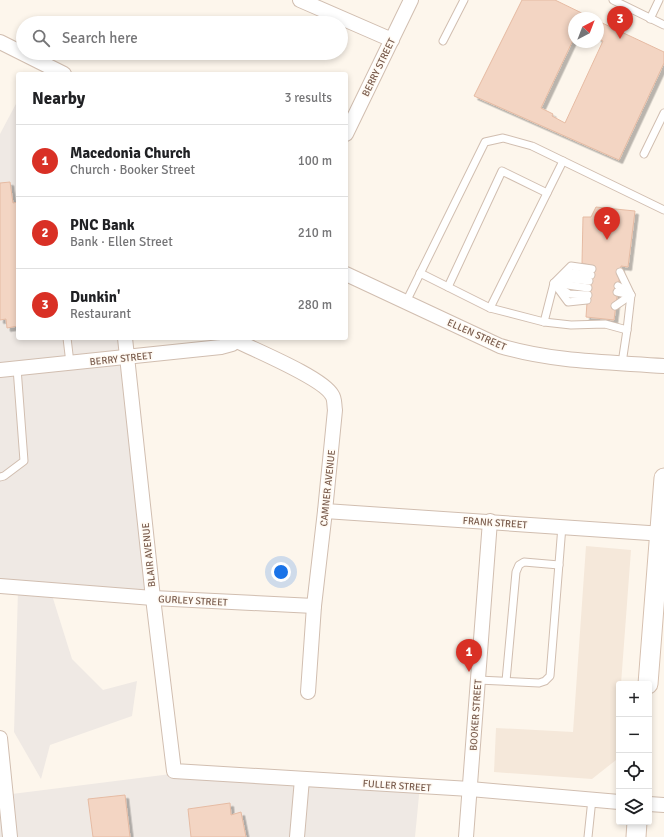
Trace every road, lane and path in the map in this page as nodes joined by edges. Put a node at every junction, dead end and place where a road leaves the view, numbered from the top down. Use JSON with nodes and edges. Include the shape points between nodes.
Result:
{"nodes":[{"id":1,"x":300,"y":0,"type":"edge"},
{"id":2,"x":410,"y":0,"type":"edge"},
{"id":3,"x":464,"y":0,"type":"edge"},
{"id":4,"x":614,"y":0,"type":"edge"},
{"id":5,"x":659,"y":0,"type":"edge"},
{"id":6,"x":337,"y":16,"type":"edge"},
{"id":7,"x":650,"y":19,"type":"junction"},
{"id":8,"x":348,"y":21,"type":"edge"},
{"id":9,"x":664,"y":26,"type":"edge"},
{"id":10,"x":392,"y":40,"type":"junction"},
{"id":11,"x":443,"y":41,"type":"dead end"},
{"id":12,"x":0,"y":42,"type":"edge"},
{"id":13,"x":16,"y":50,"type":"edge"},
{"id":14,"x":36,"y":60,"type":"edge"},
{"id":15,"x":60,"y":72,"type":"edge"},
{"id":16,"x":664,"y":113,"type":"edge"},
{"id":17,"x":348,"y":130,"type":"edge"},
{"id":18,"x":644,"y":154,"type":"dead end"},
{"id":19,"x":563,"y":161,"type":"junction"},
{"id":20,"x":547,"y":193,"type":"junction"},
{"id":21,"x":664,"y":210,"type":"edge"},
{"id":22,"x":420,"y":273,"type":"junction"},
{"id":23,"x":348,"y":275,"type":"edge"},
{"id":24,"x":554,"y":283,"type":"junction"},
{"id":25,"x":589,"y":285,"type":"junction"},
{"id":26,"x":448,"y":287,"type":"junction"},
{"id":27,"x":617,"y":289,"type":"junction"},
{"id":28,"x":631,"y":295,"type":"junction"},
{"id":29,"x":406,"y":302,"type":"junction"},
{"id":30,"x":490,"y":308,"type":"junction"},
{"id":31,"x":544,"y":322,"type":"junction"},
{"id":32,"x":627,"y":330,"type":"junction"},
{"id":33,"x":67,"y":340,"type":"edge"},
{"id":34,"x":125,"y":340,"type":"edge"},
{"id":35,"x":237,"y":340,"type":"edge"},
{"id":36,"x":240,"y":340,"type":"edge"},
{"id":37,"x":127,"y":357,"type":"junction"},
{"id":38,"x":70,"y":363,"type":"junction"},
{"id":39,"x":622,"y":363,"type":"junction"},
{"id":40,"x":664,"y":366,"type":"edge"},
{"id":41,"x":18,"y":368,"type":"junction"},
{"id":42,"x":0,"y":370,"type":"edge"},
{"id":43,"x":0,"y":477,"type":"edge"},
{"id":44,"x":664,"y":478,"type":"edge"},
{"id":45,"x":325,"y":511,"type":"junction"},
{"id":46,"x":490,"y":522,"type":"junction"},
{"id":47,"x":562,"y":526,"type":"junction"},
{"id":48,"x":662,"y":533,"type":"edge"},
{"id":49,"x":559,"y":565,"type":"junction"},
{"id":50,"x":0,"y":586,"type":"edge"},
{"id":51,"x":153,"y":598,"type":"junction"},
{"id":52,"x":314,"y":606,"type":"junction"},
{"id":53,"x":659,"y":606,"type":"edge"},
{"id":54,"x":478,"y":680,"type":"junction"},
{"id":55,"x":506,"y":681,"type":"junction"},
{"id":56,"x":648,"y":681,"type":"edge"},
{"id":57,"x":308,"y":692,"type":"dead end"},
{"id":58,"x":0,"y":738,"type":"edge"},
{"id":59,"x":174,"y":771,"type":"joint"},
{"id":60,"x":302,"y":778,"type":"junction"},
{"id":61,"x":470,"y":789,"type":"junction"},
{"id":62,"x":592,"y":799,"type":"junction"},
{"id":63,"x":616,"y":802,"type":"edge"},
{"id":64,"x":652,"y":804,"type":"edge"},
{"id":65,"x":664,"y":805,"type":"edge"},
{"id":66,"x":637,"y":825,"type":"edge"},
{"id":67,"x":10,"y":837,"type":"edge"},
{"id":68,"x":297,"y":837,"type":"edge"},
{"id":69,"x":466,"y":837,"type":"edge"},
{"id":70,"x":588,"y":837,"type":"edge"},
{"id":71,"x":636,"y":837,"type":"edge"}],
"edges":[{"from":1,"to":6,"type":"street"},
{"from":2,"to":10,"type":"street","name":"BERRY STREET"},
{"from":3,"to":11,"type":"lane"},
{"from":4,"to":7,"type":"lane"},
{"from":5,"to":7,"type":"lane"},
{"from":7,"to":9,"type":"lane"},
{"from":8,"to":10,"type":"street"},
{"from":10,"to":17,"type":"street","name":"BERRY STREET"},
{"from":12,"to":13,"type":"street"},
{"from":14,"to":15,"type":"street"},
{"from":16,"to":18,"type":"lane"},
{"from":19,"to":20,"type":"lane"},
{"from":19,"to":21,"type":"lane"},
{"from":19,"to":22,"type":"lane","via":[[532,146],[503,138],[485,142]]},
{"from":20,"to":26,"type":"lane","via":[[502,171]]},
{"from":20,"to":30,"type":"lane"},
{"from":22,"to":26,"type":"lane"},
{"from":22,"to":29,"type":"lane"},
{"from":23,"to":29,"type":"street","name":"ELLEN STREET"},
{"from":24,"to":25,"type":"lane"},
{"from":24,"to":25,"type":"lane","via":[[571,266]]},
{"from":24,"to":25,"type":"lane","via":[[568,302]]},
{"from":24,"to":31,"type":"lane"},
{"from":26,"to":30,"type":"lane"},
{"from":27,"to":28,"type":"lane"},
{"from":27,"to":28,"type":"lane"},
{"from":27,"to":28,"type":"lane"},
{"from":28,"to":32,"type":"lane"},
{"from":29,"to":39,"type":"street","name":"ELLEN STREET","via":[[500,346],[523,353],[552,358]]},
{"from":30,"to":31,"type":"lane"},
{"from":31,"to":32,"type":"lane","via":[[571,325],[605,324]]},
{"from":32,"to":39,"type":"lane"},
{"from":33,"to":38,"type":"lane"},
{"from":34,"to":37,"type":"street","name":"BLAIR AVENUE"},
{"from":35,"to":37,"type":"street","name":"BERRY STREET","via":[[221,347]]},
{"from":36,"to":45,"type":"street","name":"CAMNER AVENUE","via":[[312,377],[329,390],[333,397],[335,410]]},
{"from":37,"to":38,"type":"street","name":"BERRY STREET"},
{"from":37,"to":51,"type":"street","name":"BLAIR AVENUE"},
{"from":38,"to":41,"type":"street","name":"BERRY STREET"},
{"from":39,"to":40,"type":"street","name":"ELLEN STREET"},
{"from":41,"to":42,"type":"street","name":"BERRY STREET"},
{"from":41,"to":43,"type":"lane","via":[[24,461]]},
{"from":44,"to":48,"type":"main road"},
{"from":45,"to":46,"type":"street","name":"FRANK STREET"},
{"from":45,"to":52,"type":"street","name":"CAMNER AVENUE"},
{"from":46,"to":47,"type":"street","name":"FRANK STREET"},
{"from":46,"to":54,"type":"street","name":"BOOKER STREET"},
{"from":47,"to":48,"type":"street","name":"FRANK STREET"},
{"from":47,"to":49,"type":"lane"},
{"from":48,"to":53,"type":"main road"},
{"from":49,"to":55,"type":"lane","via":[[550,676],[539,683]]},
{"from":49,"to":55,"type":"lane","via":[[524,562],[519,565],[516,572]]},
{"from":50,"to":51,"type":"street","name":"GURLEY STREET"},
{"from":51,"to":52,"type":"street","name":"GURLEY STREET"},
{"from":51,"to":59,"type":"street","name":"BLAIR AVENUE"},
{"from":52,"to":57,"type":"street","name":"CAMNER AVENUE"},
{"from":53,"to":56,"type":"main road"},
{"from":54,"to":55,"type":"lane"},
{"from":54,"to":61,"type":"street","name":"BOOKER STREET"},
{"from":58,"to":67,"type":"street"},
{"from":59,"to":60,"type":"street","name":"FULLER STREET"},
{"from":60,"to":61,"type":"street","name":"FULLER STREET"},
{"from":60,"to":68,"type":"street"},
{"from":61,"to":62,"type":"street","name":"FULLER STREET"},
{"from":61,"to":69,"type":"street","name":"BOOKER STREET"},
{"from":62,"to":63,"type":"street","name":"FULLER STREET"},
{"from":62,"to":70,"type":"lane"},
{"from":64,"to":65,"type":"street"},
{"from":66,"to":71,"type":"main road"}]}
